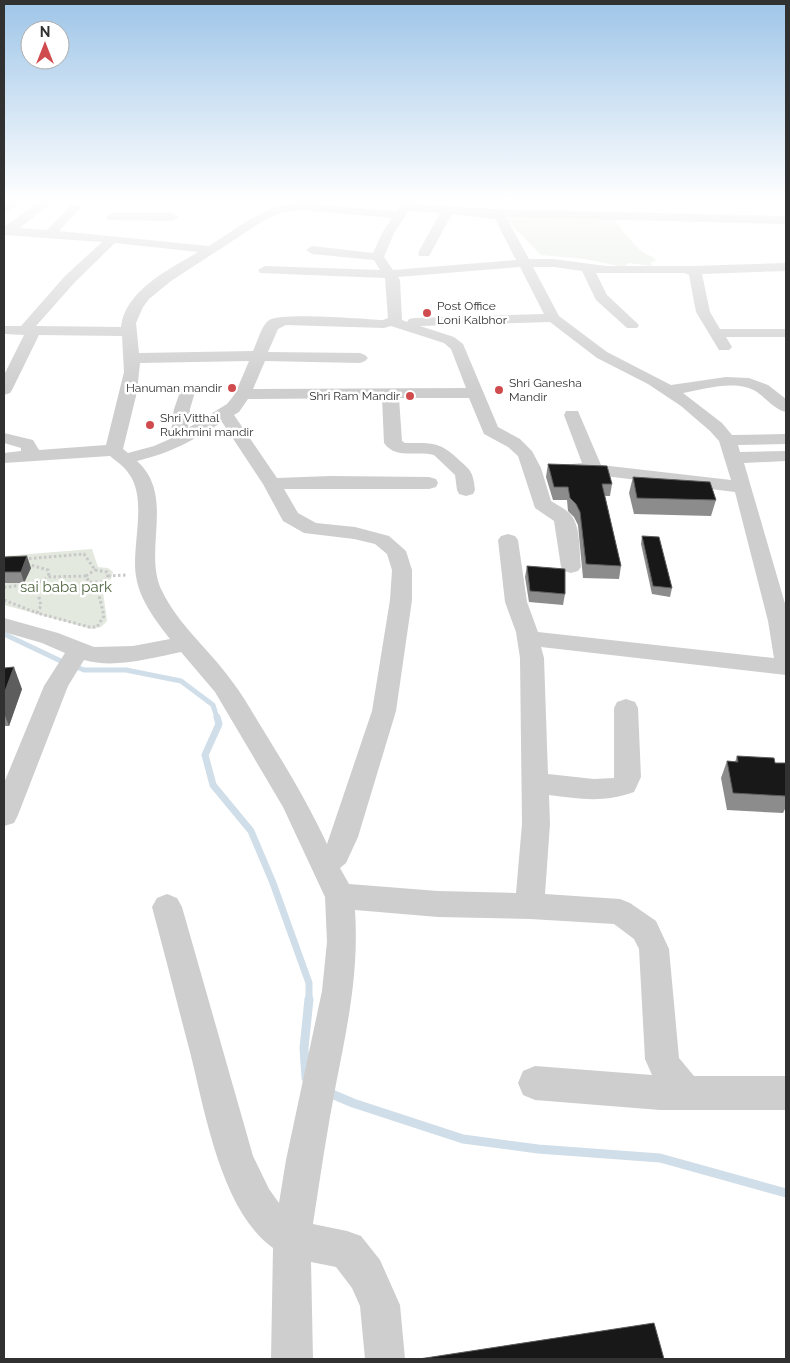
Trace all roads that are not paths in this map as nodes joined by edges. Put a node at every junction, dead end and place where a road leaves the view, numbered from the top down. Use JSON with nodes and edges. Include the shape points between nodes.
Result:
{"nodes":[{"id":1,"x":525,"y":263,"type":"edge"},
{"id":2,"x":84,"y":264,"type":"edge"},
{"id":3,"x":187,"y":264,"type":"edge"},
{"id":4,"x":380,"y":264,"type":"edge"},
{"id":5,"x":518,"y":264,"type":"edge"},
{"id":6,"x":554,"y":264,"type":"edge"},
{"id":7,"x":786,"y":267,"type":"edge"},
{"id":8,"x":587,"y":268,"type":"junction"},
{"id":9,"x":265,"y":270,"type":"dead end"},
{"id":10,"x":692,"y":270,"type":"junction"},
{"id":11,"x":390,"y":274,"type":"junction"},
{"id":12,"x":553,"y":318,"type":"junction"},
{"id":13,"x":396,"y":323,"type":"junction"},
{"id":14,"x":632,"y":325,"type":"dead end"},
{"id":15,"x":4,"y":330,"type":"edge"},
{"id":16,"x":29,"y":331,"type":"junction"},
{"id":17,"x":128,"y":332,"type":"junction"},
{"id":18,"x":716,"y":333,"type":"junction"},
{"id":19,"x":786,"y":333,"type":"edge"},
{"id":20,"x":724,"y":347,"type":"dead end"},
{"id":21,"x":259,"y":356,"type":"junction"},
{"id":22,"x":133,"y":358,"type":"junction"},
{"id":23,"x":360,"y":358,"type":"dead end"},
{"id":24,"x":10,"y":366,"type":"edge"},
{"id":25,"x":4,"y":390,"type":"edge"},
{"id":26,"x":668,"y":390,"type":"junction"},
{"id":27,"x":187,"y":392,"type":"dead end"},
{"id":28,"x":390,"y":393,"type":"junction"},
{"id":29,"x":475,"y":393,"type":"junction"},
{"id":30,"x":243,"y":394,"type":"junction"},
{"id":31,"x":786,"y":407,"type":"edge"},
{"id":32,"x":225,"y":414,"type":"junction"},
{"id":33,"x":572,"y":416,"type":"dead end"},
{"id":34,"x":4,"y":438,"type":"edge"},
{"id":35,"x":786,"y":439,"type":"edge"},
{"id":36,"x":727,"y":440,"type":"junction"},
{"id":37,"x":178,"y":442,"type":"junction"},
{"id":38,"x":119,"y":454,"type":"junction"},
{"id":39,"x":30,"y":456,"type":"junction"},
{"id":40,"x":786,"y":456,"type":"edge"},
{"id":41,"x":4,"y":458,"type":"edge"},
{"id":42,"x":732,"y":458,"type":"junction"},
{"id":43,"x":531,"y":467,"type":"junction"},
{"id":44,"x":593,"y":469,"type":"junction"},
{"id":45,"x":429,"y":483,"type":"dead end"},
{"id":46,"x":272,"y":484,"type":"junction"},
{"id":47,"x":743,"y":487,"type":"junction"},
{"id":48,"x":466,"y":490,"type":"dead end"},
{"id":49,"x":508,"y":540,"type":"dead end"},
{"id":50,"x":571,"y":567,"type":"dead end"},
{"id":51,"x":780,"y":605,"type":"edge"},
{"id":52,"x":4,"y":626,"type":"edge"},
{"id":53,"x":528,"y":638,"type":"junction"},
{"id":54,"x":187,"y":643,"type":"junction"},
{"id":55,"x":73,"y":660,"type":"junction"},
{"id":56,"x":786,"y":660,"type":"edge"},
{"id":57,"x":786,"y":668,"type":"edge"},
{"id":58,"x":626,"y":708,"type":"dead end"},
{"id":59,"x":535,"y":783,"type":"junction"},
{"id":60,"x":5,"y":806,"type":"edge"},
{"id":61,"x":323,"y":865,"type":"junction"},
{"id":62,"x":340,"y":896,"type":"junction"},
{"id":63,"x":530,"y":906,"type":"junction"},
{"id":64,"x":167,"y":907,"type":"dead end"},
{"id":65,"x":535,"y":1083,"type":"dead end"},
{"id":66,"x":687,"y":1093,"type":"junction"},
{"id":67,"x":786,"y":1093,"type":"edge"},
{"id":68,"x":292,"y":1239,"type":"junction"},
{"id":69,"x":292,"y":1359,"type":"edge"},
{"id":70,"x":385,"y":1359,"type":"edge"}],
"edges":[{"from":1,"to":12,"type":"street"},
{"from":2,"to":16,"type":"street"},
{"from":3,"to":17,"type":"street","via":[[140,301],[131,316]]},
{"from":4,"to":11,"type":"street"},
{"from":5,"to":11,"type":"street"},
{"from":6,"to":8,"type":"street"},
{"from":7,"to":10,"type":"street"},
{"from":8,"to":10,"type":"street"},
{"from":8,"to":14,"type":"street","via":[[602,297]]},
{"from":9,"to":11,"type":"street"},
{"from":10,"to":18,"type":"street","via":[[704,312]]},
{"from":11,"to":13,"type":"street"},
{"from":12,"to":13,"type":"street"},
{"from":12,"to":26,"type":"street","via":[[602,355]]},
{"from":13,"to":21,"type":"street","via":[[275,323]]},
{"from":13,"to":29,"type":"street","via":[[454,343],[461,352]]},
{"from":15,"to":16,"type":"street"},
{"from":16,"to":17,"type":"street"},
{"from":16,"to":24,"type":"street"},
{"from":17,"to":22,"type":"street"},
{"from":18,"to":19,"type":"street"},
{"from":18,"to":20,"type":"street"},
{"from":21,"to":22,"type":"street"},
{"from":21,"to":23,"type":"street"},
{"from":21,"to":30,"type":"street"},
{"from":22,"to":38,"type":"street"},
{"from":24,"to":25,"type":"street"},
{"from":26,"to":31,"type":"street","via":[[749,383],[759,386]]},
{"from":26,"to":36,"type":"street","via":[[687,402]]},
{"from":27,"to":37,"type":"street"},
{"from":28,"to":29,"type":"street"},
{"from":28,"to":30,"type":"street"},
{"from":28,"to":48,"type":"street","via":[[392,442],[395,446],[440,451],[464,474]]},
{"from":29,"to":43,"type":"street","via":[[490,430],[523,450]]},
{"from":30,"to":32,"type":"street"},
{"from":32,"to":37,"type":"street"},
{"from":32,"to":46,"type":"street"},
{"from":33,"to":44,"type":"street"},
{"from":34,"to":39,"type":"street","via":[[27,444]]},
{"from":35,"to":36,"type":"street"},
{"from":36,"to":42,"type":"street"},
{"from":37,"to":38,"type":"street","via":[[160,450]]},
{"from":38,"to":39,"type":"street"},
{"from":38,"to":54,"type":"street","via":[[138,472],[147,495],[146,575],[150,589],[165,618]]},
{"from":39,"to":41,"type":"street"},
{"from":40,"to":42,"type":"street"},
{"from":42,"to":47,"type":"street"},
{"from":43,"to":44,"type":"street"},
{"from":43,"to":50,"type":"street","via":[[542,504],[563,518],[566,525]]},
{"from":44,"to":47,"type":"street"},
{"from":45,"to":46,"type":"street"},
{"from":46,"to":61,"type":"street","via":[[290,517],[300,524],[311,529],[355,533],[382,540],[396,551],[402,570],[401,600],[384,711],[344,837],[336,855]]},
{"from":47,"to":51,"type":"street"},
{"from":49,"to":53,"type":"street","via":[[516,602]]},
{"from":51,"to":56,"type":"street"},
{"from":52,"to":55,"type":"street","via":[[50,638]]},
{"from":53,"to":57,"type":"street"},
{"from":53,"to":59,"type":"street","via":[[532,658]]},
{"from":54,"to":55,"type":"street","via":[[133,654],[92,655]]},
{"from":54,"to":61,"type":"street","via":[[223,686],[295,804]]},
{"from":55,"to":60,"type":"street","via":[[56,686]]},
{"from":58,"to":59,"type":"street","via":[[628,777],[625,785],[617,789],[596,789]]},
{"from":59,"to":63,"type":"street","via":[[536,824]]},
{"from":61,"to":62,"type":"street"},
{"from":62,"to":63,"type":"street","via":[[438,904]]},
{"from":62,"to":68,"type":"street","via":[[342,942],[338,991],[304,1160]]},
{"from":63,"to":66,"type":"street","via":[[620,912],[646,930],[654,949],[662,1059],[668,1073]]},
{"from":64,"to":68,"type":"street","via":[[236,1161],[256,1202],[272,1225]]},
{"from":65,"to":66,"type":"street"},
{"from":66,"to":67,"type":"street"},
{"from":68,"to":69,"type":"street"},
{"from":68,"to":70,"type":"street","via":[[347,1250],[366,1274],[380,1305]]}]}
